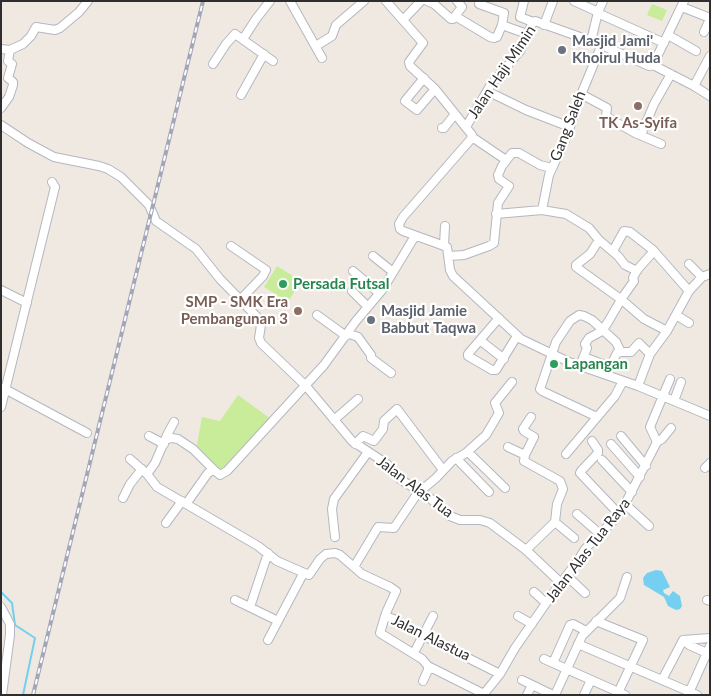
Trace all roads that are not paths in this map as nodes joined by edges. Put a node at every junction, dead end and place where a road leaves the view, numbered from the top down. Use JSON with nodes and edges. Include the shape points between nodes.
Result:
{"nodes":[{"id":1,"x":88,"y":1,"type":"edge"},
{"id":2,"x":270,"y":1,"type":"edge"},
{"id":3,"x":290,"y":1,"type":"edge"},
{"id":4,"x":364,"y":1,"type":"edge"},
{"id":5,"x":386,"y":1,"type":"edge"},
{"id":6,"x":421,"y":1,"type":"edge"},
{"id":7,"x":456,"y":1,"type":"edge"},
{"id":8,"x":479,"y":1,"type":"edge"},
{"id":9,"x":524,"y":1,"type":"edge"},
{"id":10,"x":553,"y":1,"type":"edge"},
{"id":11,"x":574,"y":1,"type":"edge"},
{"id":12,"x":603,"y":1,"type":"edge"},
{"id":13,"x":433,"y":2,"type":"edge"},
{"id":14,"x":584,"y":3,"type":"edge"},
{"id":15,"x":683,"y":4,"type":"edge"},
{"id":16,"x":598,"y":12,"type":"junction"},
{"id":17,"x":455,"y":16,"type":"junction"},
{"id":18,"x":710,"y":18,"type":"edge"},
{"id":19,"x":403,"y":20,"type":"junction"},
{"id":20,"x":533,"y":22,"type":"junction"},
{"id":21,"x":502,"y":25,"type":"junction"},
{"id":22,"x":544,"y":25,"type":"junction"},
{"id":23,"x":704,"y":32,"type":"dead end"},
{"id":24,"x":527,"y":34,"type":"junction"},
{"id":25,"x":668,"y":35,"type":"junction"},
{"id":26,"x":243,"y":38,"type":"junction"},
{"id":27,"x":591,"y":41,"type":"junction"},
{"id":28,"x":664,"y":43,"type":"junction"},
{"id":29,"x":602,"y":44,"type":"junction"},
{"id":30,"x":316,"y":46,"type":"junction"},
{"id":31,"x":1,"y":49,"type":"edge"},
{"id":32,"x":10,"y":50,"type":"junction"},
{"id":33,"x":696,"y":51,"type":"dead end"},
{"id":34,"x":264,"y":54,"type":"junction"},
{"id":35,"x":710,"y":56,"type":"edge"},
{"id":36,"x":322,"y":58,"type":"dead end"},
{"id":37,"x":273,"y":61,"type":"dead end"},
{"id":38,"x":213,"y":64,"type":"dead end"},
{"id":39,"x":653,"y":65,"type":"junction"},
{"id":40,"x":671,"y":74,"type":"junction"},
{"id":41,"x":424,"y":78,"type":"junction"},
{"id":42,"x":694,"y":86,"type":"junction"},
{"id":43,"x":435,"y":89,"type":"junction"},
{"id":44,"x":487,"y":91,"type":"junction"},
{"id":45,"x":581,"y":94,"type":"junction"},
{"id":46,"x":241,"y":95,"type":"dead end"},
{"id":47,"x":710,"y":96,"type":"edge"},
{"id":48,"x":1,"y":108,"type":"edge"},
{"id":49,"x":456,"y":114,"type":"junction"},
{"id":50,"x":1,"y":125,"type":"edge"},
{"id":51,"x":466,"y":127,"type":"junction"},
{"id":52,"x":570,"y":127,"type":"junction"},
{"id":53,"x":442,"y":128,"type":"dead end"},
{"id":54,"x":641,"y":135,"type":"junction"},
{"id":55,"x":472,"y":136,"type":"junction"},
{"id":56,"x":661,"y":144,"type":"dead end"},
{"id":57,"x":506,"y":160,"type":"junction"},
{"id":58,"x":552,"y":168,"type":"junction"},
{"id":59,"x":52,"y":182,"type":"dead end"},
{"id":60,"x":542,"y":210,"type":"junction"},
{"id":61,"x":496,"y":214,"type":"junction"},
{"id":62,"x":445,"y":226,"type":"dead end"},
{"id":63,"x":415,"y":236,"type":"junction"},
{"id":64,"x":599,"y":240,"type":"junction"},
{"id":65,"x":444,"y":245,"type":"junction"},
{"id":66,"x":231,"y":246,"type":"dead end"},
{"id":67,"x":613,"y":251,"type":"junction"},
{"id":68,"x":654,"y":251,"type":"junction"},
{"id":69,"x":373,"y":256,"type":"dead end"},
{"id":70,"x":449,"y":256,"type":"junction"},
{"id":71,"x":689,"y":264,"type":"dead end"},
{"id":72,"x":637,"y":271,"type":"junction"},
{"id":73,"x":352,"y":272,"type":"dead end"},
{"id":74,"x":393,"y":272,"type":"junction"},
{"id":75,"x":706,"y":276,"type":"edge"},
{"id":76,"x":1,"y":290,"type":"edge"},
{"id":77,"x":688,"y":290,"type":"junction"},
{"id":78,"x":352,"y":292,"type":"dead end"},
{"id":79,"x":379,"y":293,"type":"junction"},
{"id":80,"x":240,"y":300,"type":"junction"},
{"id":81,"x":622,"y":300,"type":"junction"},
{"id":82,"x":27,"y":303,"type":"junction"},
{"id":83,"x":368,"y":307,"type":"junction"},
{"id":84,"x":317,"y":315,"type":"dead end"},
{"id":85,"x":676,"y":316,"type":"junction"},
{"id":86,"x":499,"y":318,"type":"junction"},
{"id":87,"x":689,"y":323,"type":"dead end"},
{"id":88,"x":602,"y":331,"type":"junction"},
{"id":89,"x":668,"y":331,"type":"junction"},
{"id":90,"x":347,"y":334,"type":"junction"},
{"id":91,"x":517,"y":336,"type":"junction"},
{"id":92,"x":481,"y":341,"type":"junction"},
{"id":93,"x":621,"y":352,"type":"junction"},
{"id":94,"x":552,"y":354,"type":"junction"},
{"id":95,"x":650,"y":354,"type":"junction"},
{"id":96,"x":584,"y":357,"type":"junction"},
{"id":97,"x":504,"y":359,"type":"junction"},
{"id":98,"x":580,"y":366,"type":"junction"},
{"id":99,"x":391,"y":373,"type":"dead end"},
{"id":100,"x":670,"y":379,"type":"dead end"},
{"id":101,"x":623,"y":381,"type":"junction"},
{"id":102,"x":512,"y":382,"type":"dead end"},
{"id":103,"x":681,"y":382,"type":"dead end"},
{"id":104,"x":306,"y":386,"type":"junction"},
{"id":105,"x":638,"y":386,"type":"junction"},
{"id":106,"x":4,"y":388,"type":"edge"},
{"id":107,"x":663,"y":396,"type":"junction"},
{"id":108,"x":358,"y":399,"type":"dead end"},
{"id":109,"x":674,"y":401,"type":"junction"},
{"id":110,"x":1,"y":407,"type":"edge"},
{"id":111,"x":707,"y":414,"type":"edge"},
{"id":112,"x":530,"y":417,"type":"dead end"},
{"id":113,"x":597,"y":417,"type":"junction"},
{"id":114,"x":334,"y":420,"type":"junction"},
{"id":115,"x":174,"y":422,"type":"dead end"},
{"id":116,"x":671,"y":428,"type":"dead end"},
{"id":117,"x":87,"y":433,"type":"dead end"},
{"id":118,"x":149,"y":436,"type":"dead end"},
{"id":119,"x":621,"y":436,"type":"dead end"},
{"id":120,"x":592,"y":441,"type":"dead end"},
{"id":121,"x":164,"y":442,"type":"junction"},
{"id":122,"x":657,"y":442,"type":"junction"},
{"id":123,"x":355,"y":444,"type":"junction"},
{"id":124,"x":611,"y":444,"type":"dead end"},
{"id":125,"x":508,"y":447,"type":"dead end"},
{"id":126,"x":368,"y":452,"type":"junction"},
{"id":127,"x":468,"y":452,"type":"junction"},
{"id":128,"x":566,"y":454,"type":"dead end"},
{"id":129,"x":526,"y":455,"type":"junction"},
{"id":130,"x":456,"y":458,"type":"junction"},
{"id":131,"x":130,"y":459,"type":"dead end"},
{"id":132,"x":602,"y":460,"type":"dead end"},
{"id":133,"x":646,"y":466,"type":"junction"},
{"id":134,"x":214,"y":470,"type":"junction"},
{"id":135,"x":443,"y":470,"type":"junction"},
{"id":136,"x":144,"y":472,"type":"junction"},
{"id":137,"x":640,"y":477,"type":"junction"},
{"id":138,"x":505,"y":488,"type":"dead end"},
{"id":139,"x":421,"y":492,"type":"junction"},
{"id":140,"x":489,"y":492,"type":"dead end"},
{"id":141,"x":632,"y":492,"type":"junction"},
{"id":142,"x":122,"y":498,"type":"dead end"},
{"id":143,"x":184,"y":502,"type":"junction"},
{"id":144,"x":625,"y":504,"type":"junction"},
{"id":145,"x":577,"y":514,"type":"dead end"},
{"id":146,"x":619,"y":514,"type":"junction"},
{"id":147,"x":555,"y":522,"type":"junction"},
{"id":148,"x":166,"y":523,"type":"dead end"},
{"id":149,"x":649,"y":526,"type":"dead end"},
{"id":150,"x":600,"y":534,"type":"junction"},
{"id":151,"x":336,"y":537,"type":"dead end"},
{"id":152,"x":574,"y":538,"type":"dead end"},
{"id":153,"x":526,"y":550,"type":"junction"},
{"id":154,"x":268,"y":553,"type":"junction"},
{"id":155,"x":354,"y":567,"type":"junction"},
{"id":156,"x":303,"y":574,"type":"junction"},
{"id":157,"x":568,"y":576,"type":"junction"},
{"id":158,"x":627,"y":577,"type":"dead end"},
{"id":159,"x":561,"y":583,"type":"junction"},
{"id":160,"x":534,"y":592,"type":"dead end"},
{"id":161,"x":585,"y":593,"type":"dead end"},
{"id":162,"x":236,"y":600,"type":"dead end"},
{"id":163,"x":546,"y":603,"type":"junction"},
{"id":164,"x":1,"y":607,"type":"edge"},
{"id":165,"x":250,"y":607,"type":"junction"},
{"id":166,"x":385,"y":616,"type":"junction"},
{"id":167,"x":433,"y":616,"type":"dead end"},
{"id":168,"x":518,"y":616,"type":"dead end"},
{"id":169,"x":278,"y":621,"type":"junction"},
{"id":170,"x":596,"y":621,"type":"junction"},
{"id":171,"x":532,"y":624,"type":"junction"},
{"id":172,"x":586,"y":630,"type":"junction"},
{"id":173,"x":423,"y":634,"type":"junction"},
{"id":174,"x":710,"y":638,"type":"edge"},
{"id":175,"x":268,"y":640,"type":"dead end"},
{"id":176,"x":683,"y":640,"type":"junction"},
{"id":177,"x":578,"y":644,"type":"junction"},
{"id":178,"x":416,"y":649,"type":"dead end"},
{"id":179,"x":708,"y":649,"type":"edge"},
{"id":180,"x":544,"y":659,"type":"dead end"},
{"id":181,"x":553,"y":663,"type":"junction"},
{"id":182,"x":428,"y":666,"type":"junction"},
{"id":183,"x":630,"y":666,"type":"junction"},
{"id":184,"x":567,"y":670,"type":"junction"},
{"id":185,"x":500,"y":674,"type":"junction"},
{"id":186,"x":522,"y":680,"type":"dead end"},
{"id":187,"x":591,"y":680,"type":"junction"},
{"id":188,"x":662,"y":680,"type":"junction"},
{"id":189,"x":423,"y":681,"type":"dead end"},
{"id":190,"x":532,"y":685,"type":"junction"},
{"id":191,"x":483,"y":694,"type":"edge"},
{"id":192,"x":620,"y":694,"type":"edge"},
{"id":193,"x":692,"y":694,"type":"edge"},
{"id":194,"x":2,"y":695,"type":"edge"},
{"id":195,"x":527,"y":695,"type":"edge"},
{"id":196,"x":554,"y":695,"type":"edge"},
{"id":197,"x":584,"y":695,"type":"edge"}],
"edges":[{"from":1,"to":32,"type":"street","via":[[60,28],[36,27],[27,40]]},
{"from":2,"to":26,"type":"street"},
{"from":3,"to":30,"type":"street"},
{"from":4,"to":30,"type":"street","via":[[336,25],[332,36]]},
{"from":5,"to":19,"type":"street"},
{"from":6,"to":19,"type":"street"},
{"from":7,"to":17,"type":"street","via":[[462,6]]},
{"from":8,"to":21,"type":"street","via":[[479,4],[504,13]]},
{"from":9,"to":20,"type":"street","via":[[520,17]]},
{"from":10,"to":22,"type":"street"},
{"from":11,"to":14,"type":"street"},
{"from":12,"to":16,"type":"street"},
{"from":13,"to":17,"type":"street","via":[[451,19]]},
{"from":14,"to":16,"type":"street"},
{"from":15,"to":18,"type":"street"},
{"from":15,"to":25,"type":"street"},
{"from":16,"to":27,"type":"street"},
{"from":16,"to":28,"type":"street"},
{"from":17,"to":21,"type":"street","via":[[494,38]]},
{"from":18,"to":23,"type":"street"},
{"from":19,"to":41,"type":"street","via":[[423,43],[409,64]]},
{"from":20,"to":22,"type":"street","name":"Jalan Haji Mimin"},
{"from":20,"to":24,"type":"street","name":"Jalan Haji Mimin"},
{"from":21,"to":24,"type":"street"},
{"from":22,"to":27,"type":"street","name":"Jalan Haji Mimin"},
{"from":24,"to":44,"type":"street","name":"Jalan Haji Mimin","via":[[520,51]]},
{"from":25,"to":28,"type":"street"},
{"from":25,"to":33,"type":"street"},
{"from":26,"to":34,"type":"street"},
{"from":26,"to":38,"type":"street","via":[[234,35]]},
{"from":27,"to":29,"type":"street","name":"Jalan Haji Mimin"},
{"from":28,"to":39,"type":"street"},
{"from":29,"to":39,"type":"street","name":"Jalan Haji Mimin"},
{"from":29,"to":45,"type":"street","name":"Gang Saleh"},
{"from":30,"to":36,"type":"street"},
{"from":31,"to":32,"type":"street"},
{"from":32,"to":48,"type":"street","via":[[8,61],[12,64],[8,78],[13,82]]},
{"from":34,"to":37,"type":"street"},
{"from":34,"to":46,"type":"street"},
{"from":35,"to":42,"type":"street"},
{"from":39,"to":40,"type":"street","name":"Jalan Haji Mimin"},
{"from":40,"to":42,"type":"street","name":"Jalan Haji Mimin"},
{"from":40,"to":54,"type":"street"},
{"from":41,"to":43,"type":"street"},
{"from":41,"to":43,"type":"street","via":[[404,101],[417,110]]},
{"from":42,"to":47,"type":"street","name":"Jalan Haji Mimin"},
{"from":43,"to":49,"type":"street"},
{"from":44,"to":51,"type":"street","name":"Jalan Haji Mimin"},
{"from":44,"to":52,"type":"street"},
{"from":45,"to":52,"type":"street","name":"Gang Saleh"},
{"from":45,"to":54,"type":"street","via":[[608,108],[607,117]]},
{"from":49,"to":51,"type":"street"},
{"from":49,"to":53,"type":"street"},
{"from":50,"to":80,"type":"street","name":"Jalan Alas Tua","via":[[54,157],[112,171],[149,205],[156,221],[196,249]]},
{"from":51,"to":55,"type":"street"},
{"from":52,"to":58,"type":"street","name":"Gang Saleh"},
{"from":54,"to":56,"type":"street"},
{"from":55,"to":57,"type":"street"},
{"from":55,"to":63,"type":"street","via":[[400,222],[402,230]]},
{"from":57,"to":58,"type":"street","via":[[512,153],[519,153]]},
{"from":57,"to":61,"type":"street","via":[[498,175],[509,188],[499,201]]},
{"from":58,"to":60,"type":"street","name":"Gang Saleh"},
{"from":59,"to":82,"type":"street","via":[[55,187]]},
{"from":60,"to":61,"type":"street"},
{"from":60,"to":64,"type":"street","via":[[566,214],[589,228]]},
{"from":61,"to":70,"type":"street","via":[[496,237],[491,245],[464,255]]},
{"from":62,"to":65,"type":"street"},
{"from":63,"to":65,"type":"street"},
{"from":63,"to":74,"type":"street"},
{"from":64,"to":67,"type":"street"},
{"from":64,"to":81,"type":"street","via":[[590,254],[576,266]]},
{"from":65,"to":70,"type":"street"},
{"from":66,"to":80,"type":"street","via":[[266,270]]},
{"from":67,"to":68,"type":"street","via":[[626,230]]},
{"from":67,"to":72,"type":"street","via":[[625,265]]},
{"from":68,"to":72,"type":"street"},
{"from":68,"to":77,"type":"street"},
{"from":69,"to":74,"type":"street"},
{"from":70,"to":86,"type":"street","via":[[452,274]]},
{"from":71,"to":75,"type":"street"},
{"from":72,"to":81,"type":"street"},
{"from":73,"to":79,"type":"street"},
{"from":74,"to":79,"type":"street"},
{"from":75,"to":77,"type":"street"},
{"from":76,"to":82,"type":"street"},
{"from":77,"to":85,"type":"street"},
{"from":78,"to":83,"type":"street"},
{"from":79,"to":83,"type":"street"},
{"from":80,"to":104,"type":"street","name":"Jalan Alas Tua","via":[[260,322],[261,343]]},
{"from":81,"to":88,"type":"street"},
{"from":81,"to":89,"type":"street","via":[[644,320]]},
{"from":82,"to":106,"type":"street"},
{"from":83,"to":90,"type":"street"},
{"from":84,"to":90,"type":"street"},
{"from":85,"to":87,"type":"street"},
{"from":85,"to":89,"type":"street"},
{"from":86,"to":91,"type":"street"},
{"from":86,"to":92,"type":"street"},
{"from":88,"to":93,"type":"street","via":[[616,342]]},
{"from":88,"to":94,"type":"street","via":[[592,320],[579,315],[562,332]]},
{"from":88,"to":96,"type":"street","via":[[588,339]]},
{"from":89,"to":95,"type":"street"},
{"from":90,"to":99,"type":"street","via":[[358,337],[371,358]]},
{"from":90,"to":104,"type":"street"},
{"from":91,"to":94,"type":"street"},
{"from":91,"to":97,"type":"street"},
{"from":92,"to":97,"type":"street"},
{"from":92,"to":97,"type":"street","via":[[468,356],[494,371]]},
{"from":93,"to":95,"type":"street","via":[[631,352],[639,343]]},
{"from":93,"to":96,"type":"street","via":[[610,366]]},
{"from":94,"to":98,"type":"street"},
{"from":94,"to":113,"type":"street","via":[[540,390]]},
{"from":95,"to":105,"type":"street"},
{"from":96,"to":98,"type":"street"},
{"from":98,"to":101,"type":"street"},
{"from":100,"to":107,"type":"street"},
{"from":101,"to":105,"type":"street"},
{"from":101,"to":113,"type":"street"},
{"from":102,"to":127,"type":"street","via":[[496,403],[499,413],[496,421]]},
{"from":103,"to":109,"type":"street"},
{"from":104,"to":114,"type":"street","name":"Jalan Alas Tua"},
{"from":104,"to":134,"type":"street","via":[[227,471],[220,475]]},
{"from":105,"to":107,"type":"street"},
{"from":106,"to":110,"type":"street"},
{"from":106,"to":117,"type":"street"},
{"from":107,"to":109,"type":"street"},
{"from":107,"to":122,"type":"street","via":[[650,427]]},
{"from":108,"to":114,"type":"street"},
{"from":109,"to":111,"type":"street"},
{"from":112,"to":129,"type":"street","via":[[523,429],[534,437]]},
{"from":113,"to":128,"type":"street"},
{"from":114,"to":123,"type":"street","name":"Jalan Alas Tua"},
{"from":115,"to":121,"type":"street"},
{"from":116,"to":122,"type":"street"},
{"from":118,"to":121,"type":"street"},
{"from":119,"to":133,"type":"street"},
{"from":120,"to":146,"type":"street","via":[[598,453],[580,473]]},
{"from":121,"to":134,"type":"street","via":[[178,439]]},
{"from":121,"to":136,"type":"street","via":[[155,462]]},
{"from":122,"to":133,"type":"street","name":"Jalan Alas Tua Raya"},
{"from":123,"to":126,"type":"street","name":"Jalan Alas Tua"},
{"from":123,"to":135,"type":"street","via":[[362,436],[374,441],[384,421],[398,409]]},
{"from":124,"to":137,"type":"street"},
{"from":125,"to":129,"type":"street"},
{"from":126,"to":139,"type":"street","name":"Jalan Alas Tua"},
{"from":126,"to":151,"type":"street","via":[[334,499],[332,509]]},
{"from":127,"to":130,"type":"street"},
{"from":127,"to":138,"type":"street"},
{"from":129,"to":147,"type":"street","via":[[524,461],[563,484]]},
{"from":130,"to":135,"type":"street"},
{"from":130,"to":140,"type":"street"},
{"from":131,"to":136,"type":"street"},
{"from":132,"to":141,"type":"street"},
{"from":133,"to":137,"type":"street","name":"Jalan Alas Tua Raya"},
{"from":134,"to":143,"type":"street"},
{"from":135,"to":139,"type":"street"},
{"from":136,"to":142,"type":"street","via":[[130,484]]},
{"from":136,"to":143,"type":"street","via":[[157,487]]},
{"from":137,"to":141,"type":"street","name":"Jalan Alas Tua Raya"},
{"from":139,"to":153,"type":"street","name":"Jalan Alas Tua","via":[[452,518],[488,522]]},
{"from":139,"to":155,"type":"street","via":[[394,528],[378,527]]},
{"from":141,"to":144,"type":"street","name":"Jalan Alas Tua Raya"},
{"from":143,"to":148,"type":"street"},
{"from":143,"to":154,"type":"street"},
{"from":144,"to":146,"type":"street","name":"Jalan Alas Tua Raya"},
{"from":144,"to":149,"type":"street"},
{"from":145,"to":150,"type":"street"},
{"from":146,"to":150,"type":"street","name":"Jalan Alas Tua Raya"},
{"from":147,"to":152,"type":"street"},
{"from":147,"to":153,"type":"street"},
{"from":150,"to":157,"type":"street","name":"Jalan Alas Tua Raya","via":[[585,549]]},
{"from":153,"to":159,"type":"street","name":"Jalan Alas Tua"},
{"from":154,"to":156,"type":"street"},
{"from":154,"to":165,"type":"street"},
{"from":155,"to":156,"type":"street","via":[[332,552],[320,559],[310,574]]},
{"from":155,"to":166,"type":"street","name":"Jalan Alastua","via":[[396,591]]},
{"from":156,"to":169,"type":"street"},
{"from":157,"to":159,"type":"street","name":"Jalan Alas Tua Raya"},
{"from":157,"to":161,"type":"street"},
{"from":158,"to":170,"type":"street","via":[[620,598]]},
{"from":159,"to":163,"type":"street","name":"Jalan Alas Tua Raya"},
{"from":160,"to":163,"type":"street"},
{"from":162,"to":165,"type":"street"},
{"from":163,"to":171,"type":"street","name":"Jalan Alas Tua Raya"},
{"from":164,"to":194,"type":"street","via":[[10,624]]},
{"from":165,"to":169,"type":"street"},
{"from":166,"to":173,"type":"street","name":"Jalan Alastua"},
{"from":166,"to":182,"type":"street","via":[[380,633],[422,658]]},
{"from":167,"to":173,"type":"street"},
{"from":168,"to":171,"type":"street"},
{"from":169,"to":175,"type":"street"},
{"from":170,"to":172,"type":"street"},
{"from":170,"to":183,"type":"street","via":[[643,640]]},
{"from":171,"to":185,"type":"street","name":"Jalan Alas Tua Raya"},
{"from":172,"to":177,"type":"street"},
{"from":172,"to":181,"type":"street","via":[[570,625]]},
{"from":173,"to":178,"type":"street"},
{"from":173,"to":185,"type":"street","name":"Jalan Alastua"},
{"from":174,"to":176,"type":"street"},
{"from":176,"to":179,"type":"street","via":[[688,645]]},
{"from":176,"to":188,"type":"street"},
{"from":177,"to":183,"type":"street"},
{"from":177,"to":184,"type":"street"},
{"from":179,"to":193,"type":"street"},
{"from":180,"to":181,"type":"street"},
{"from":181,"to":184,"type":"street"},
{"from":182,"to":189,"type":"street"},
{"from":182,"to":191,"type":"street"},
{"from":183,"to":188,"type":"street"},
{"from":183,"to":192,"type":"street"},
{"from":184,"to":187,"type":"street"},
{"from":184,"to":196,"type":"street"},
{"from":185,"to":191,"type":"street","name":"Jalan Alas Tua Raya"},
{"from":186,"to":190,"type":"street"},
{"from":187,"to":192,"type":"street"},
{"from":187,"to":197,"type":"street"},
{"from":188,"to":193,"type":"street"},
{"from":190,"to":195,"type":"street"},
{"from":190,"to":196,"type":"street"}]}
